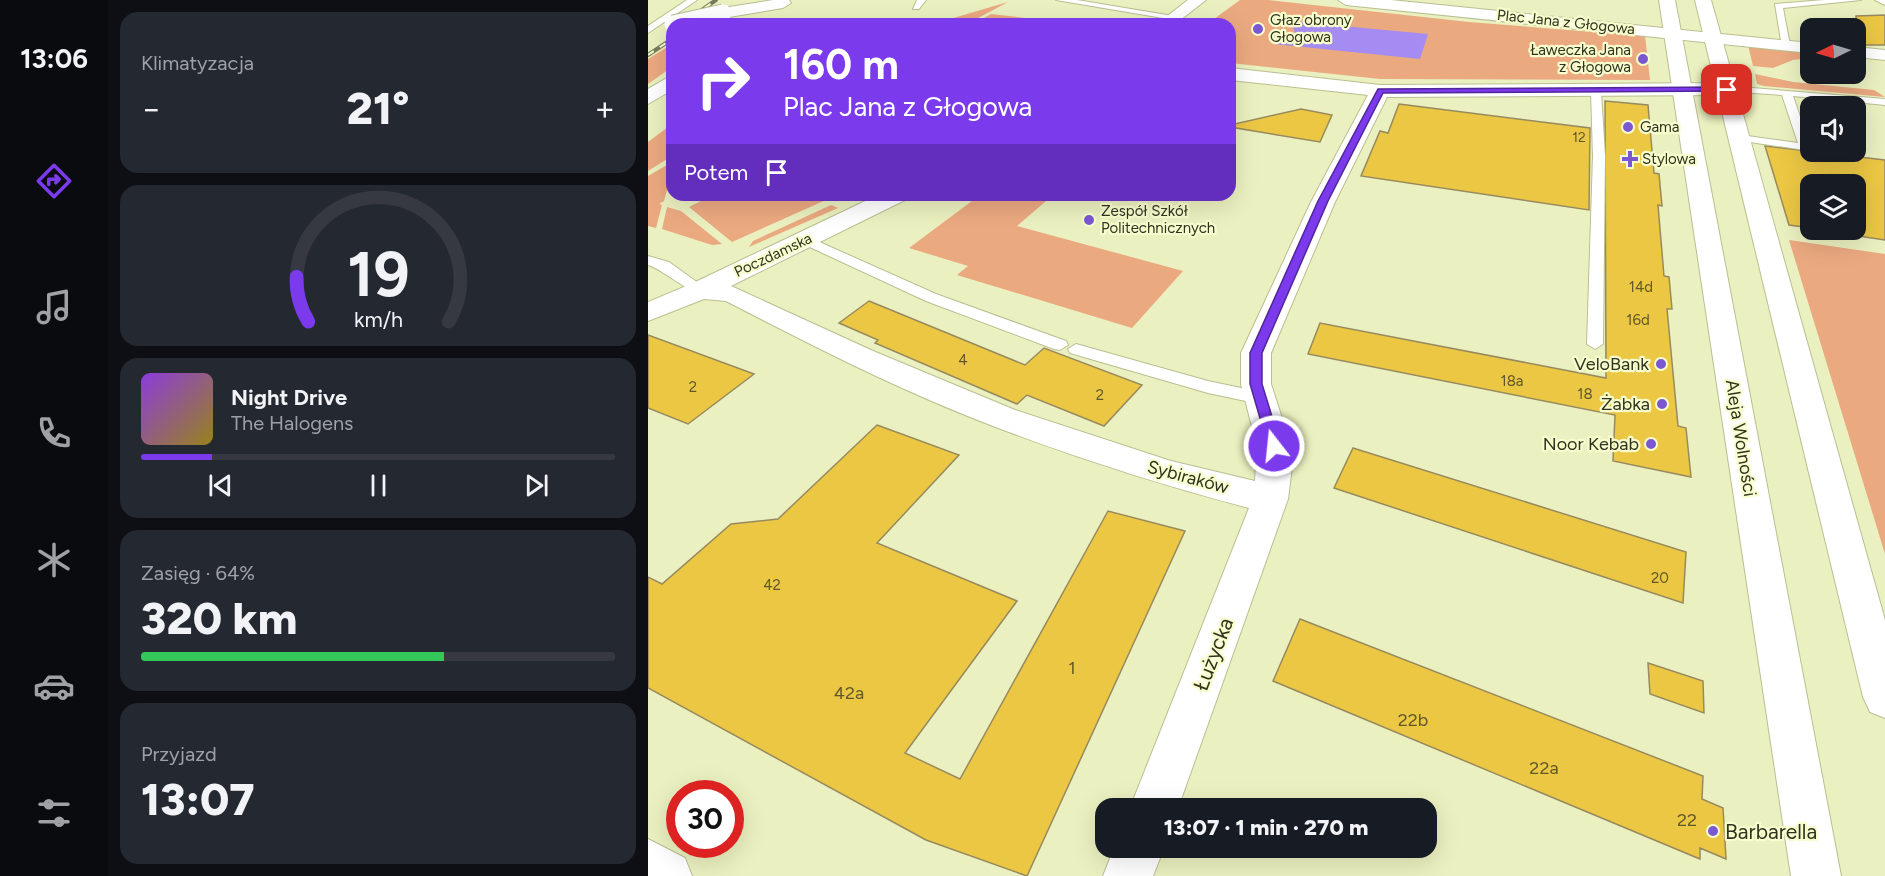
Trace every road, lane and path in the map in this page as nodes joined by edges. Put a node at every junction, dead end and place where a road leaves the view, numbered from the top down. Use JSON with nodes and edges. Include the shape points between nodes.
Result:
{"nodes":[{"id":1,"x":693,"y":0,"type":"edge"},
{"id":2,"x":1060,"y":0,"type":"edge"},
{"id":3,"x":1198,"y":0,"type":"edge"},
{"id":4,"x":1346,"y":0,"type":"edge"},
{"id":5,"x":1667,"y":0,"type":"edge"},
{"id":6,"x":1703,"y":0,"type":"edge"},
{"id":7,"x":1769,"y":0,"type":"edge"},
{"id":8,"x":1797,"y":0,"type":"edge"},
{"id":9,"x":1857,"y":0,"type":"edge"},
{"id":10,"x":1879,"y":0,"type":"edge"},
{"id":11,"x":784,"y":1,"type":"edge"},
{"id":12,"x":1885,"y":2,"type":"edge"},
{"id":13,"x":1781,"y":3,"type":"edge"},
{"id":14,"x":1465,"y":6,"type":"edge"},
{"id":15,"x":674,"y":18,"type":"edge"},
{"id":16,"x":694,"y":18,"type":"edge"},
{"id":17,"x":761,"y":18,"type":"edge"},
{"id":18,"x":1154,"y":18,"type":"edge"},
{"id":19,"x":1174,"y":18,"type":"edge"},
{"id":20,"x":648,"y":19,"type":"edge"},
{"id":21,"x":666,"y":21,"type":"edge"},
{"id":22,"x":666,"y":23,"type":"edge"},
{"id":23,"x":648,"y":30,"type":"edge"},
{"id":24,"x":1671,"y":33,"type":"junction"},
{"id":25,"x":1715,"y":38,"type":"junction"},
{"id":26,"x":1785,"y":45,"type":"junction"},
{"id":27,"x":1800,"y":47,"type":"edge"},
{"id":28,"x":1866,"y":53,"type":"edge"},
{"id":29,"x":1885,"y":55,"type":"edge"},
{"id":30,"x":1236,"y":75,"type":"edge"},
{"id":31,"x":666,"y":85,"type":"edge"},
{"id":32,"x":1727,"y":90,"type":"junction"},
{"id":33,"x":1380,"y":91,"type":"junction"},
{"id":34,"x":1681,"y":91,"type":"junction"},
{"id":35,"x":1596,"y":92,"type":"junction"},
{"id":36,"x":1786,"y":92,"type":"junction"},
{"id":37,"x":648,"y":98,"type":"edge"},
{"id":38,"x":1885,"y":102,"type":"edge"},
{"id":39,"x":1740,"y":138,"type":"junction"},
{"id":40,"x":885,"y":201,"type":"edge"},
{"id":41,"x":806,"y":240,"type":"junction"},
{"id":42,"x":648,"y":260,"type":"edge"},
{"id":43,"x":701,"y":290,"type":"junction"},
{"id":44,"x":648,"y":312,"type":"edge"},
{"id":45,"x":1594,"y":344,"type":"dead end"},
{"id":46,"x":1260,"y":398,"type":"junction"},
{"id":47,"x":1270,"y":499,"type":"junction"},
{"id":48,"x":1885,"y":697,"type":"edge"},
{"id":49,"x":1158,"y":798,"type":"edge"},
{"id":50,"x":1135,"y":858,"type":"edge"},
{"id":51,"x":648,"y":864,"type":"edge"},
{"id":52,"x":667,"y":876,"type":"edge"},
{"id":53,"x":1128,"y":876,"type":"edge"},
{"id":54,"x":1816,"y":876,"type":"edge"}],
"edges":[{"from":1,"to":15,"type":"lane"},
{"from":2,"to":18,"type":"lane"},
{"from":3,"to":19,"type":"street"},
{"from":4,"to":14,"type":"street","name":"Plac Jana z Głogowa"},
{"from":5,"to":24,"type":"street","name":"Aleja Wolności"},
{"from":6,"to":25,"type":"street"},
{"from":7,"to":13,"type":"lane"},
{"from":8,"to":13,"type":"lane"},
{"from":9,"to":13,"type":"lane"},
{"from":10,"to":12,"type":"lane"},
{"from":11,"to":16,"type":"street","bridge":true},
{"from":11,"to":17,"type":"street"},
{"from":13,"to":26,"type":"lane"},
{"from":14,"to":24,"type":"street","name":"Plac Jana z Głogowa"},
{"from":20,"to":21,"type":"lane"},
{"from":22,"to":23,"type":"street"},
{"from":24,"to":25,"type":"street","name":"Plac Jana z Głogowa"},
{"from":24,"to":34,"type":"street","name":"Aleja Wolności"},
{"from":25,"to":26,"type":"street","name":"Plac Jana z Głogowa"},
{"from":25,"to":32,"type":"street"},
{"from":26,"to":27,"type":"street","name":"Plac Jana z Głogowa"},
{"from":28,"to":29,"type":"street"},
{"from":30,"to":33,"type":"street"},
{"from":31,"to":37,"type":"street"},
{"from":32,"to":34,"type":"street"},
{"from":32,"to":36,"type":"lane"},
{"from":32,"to":39,"type":"street"},
{"from":33,"to":35,"type":"street"},
{"from":33,"to":46,"type":"street","via":[[1323,201],[1256,353],[1254,367]]},
{"from":34,"to":35,"type":"street"},
{"from":34,"to":54,"type":"street","name":"Aleja Wolności"},
{"from":35,"to":45,"type":"lane","via":[[1599,156]]},
{"from":36,"to":38,"type":"lane"},
{"from":36,"to":39,"type":"lane","via":[[1805,147]]},
{"from":39,"to":48,"type":"street"},
{"from":40,"to":41,"type":"street","name":"Poczdamska"},
{"from":41,"to":43,"type":"street","name":"Poczdamska"},
{"from":41,"to":46,"type":"lane","via":[[973,314],[1068,347]]},
{"from":42,"to":43,"type":"lane","via":[[664,265]]},
{"from":43,"to":44,"type":"street","name":"Poczdamska"},
{"from":43,"to":47,"type":"street","name":"Sybiraków","via":[[732,294],[862,358],[995,415],[1170,474]]},
{"from":46,"to":47,"type":"street","via":[[1274,446]]},
{"from":47,"to":49,"type":"street","name":"Łużycka"},
{"from":50,"to":53,"type":"street"},
{"from":51,"to":52,"type":"street"}]}
